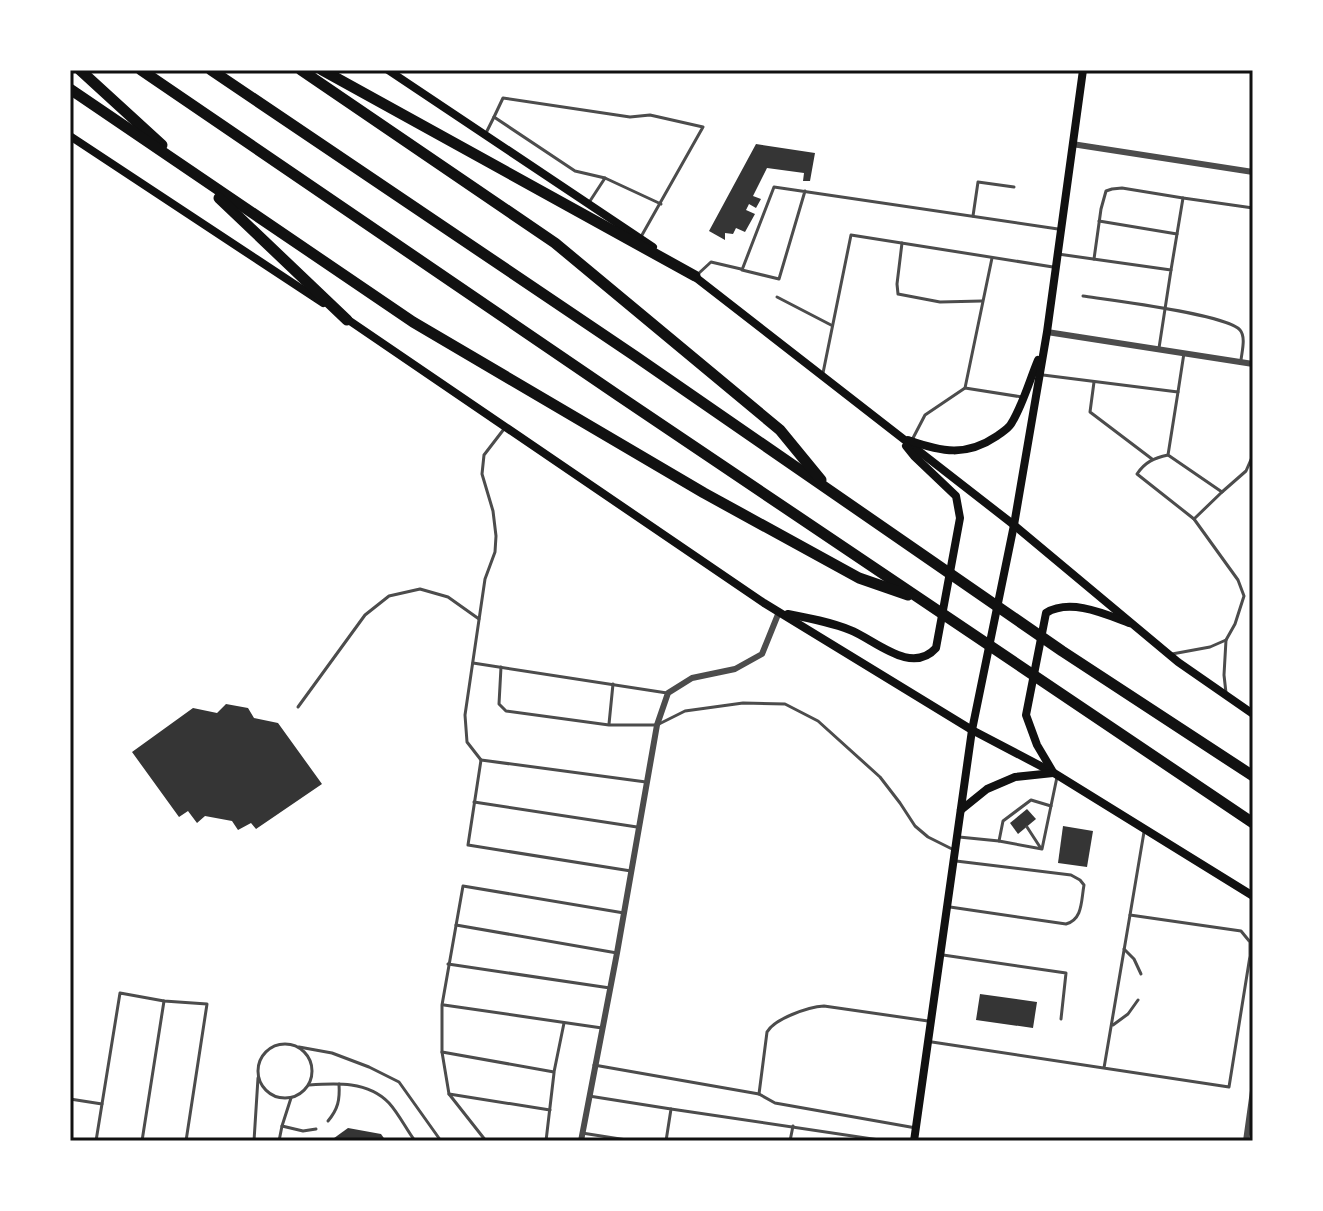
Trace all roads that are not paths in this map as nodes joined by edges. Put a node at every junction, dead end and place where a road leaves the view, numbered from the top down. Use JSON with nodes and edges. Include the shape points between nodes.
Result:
{"nodes":[{"id":1,"x":80,"y":70,"type":"edge"},
{"id":2,"x":141,"y":70,"type":"edge"},
{"id":3,"x":211,"y":70,"type":"edge"},
{"id":4,"x":301,"y":70,"type":"edge"},
{"id":5,"x":322,"y":70,"type":"edge"},
{"id":6,"x":388,"y":70,"type":"edge"},
{"id":7,"x":1083,"y":70,"type":"edge"},
{"id":8,"x":70,"y":89,"type":"edge"},
{"id":9,"x":494,"y":117,"type":"junction"},
{"id":10,"x":485,"y":135,"type":"junction"},
{"id":11,"x":70,"y":136,"type":"edge"},
{"id":12,"x":1072,"y":144,"type":"junction"},
{"id":13,"x":1253,"y":172,"type":"edge"},
{"id":14,"x":605,"y":178,"type":"junction"},
{"id":15,"x":1014,"y":187,"type":"dead end"},
{"id":16,"x":805,"y":191,"type":"junction"},
{"id":17,"x":1183,"y":198,"type":"junction"},
{"id":18,"x":588,"y":203,"type":"junction"},
{"id":19,"x":661,"y":204,"type":"junction"},
{"id":20,"x":1253,"y":208,"type":"edge"},
{"id":21,"x":973,"y":216,"type":"junction"},
{"id":22,"x":1099,"y":221,"type":"junction"},
{"id":23,"x":1062,"y":229,"type":"junction"},
{"id":24,"x":1177,"y":234,"type":"junction"},
{"id":25,"x":640,"y":239,"type":"junction"},
{"id":26,"x":902,"y":243,"type":"junction"},
{"id":27,"x":1058,"y":254,"type":"junction"},
{"id":28,"x":992,"y":258,"type":"junction"},
{"id":29,"x":1094,"y":259,"type":"junction"},
{"id":30,"x":1056,"y":268,"type":"junction"},
{"id":31,"x":742,"y":270,"type":"junction"},
{"id":32,"x":1171,"y":270,"type":"junction"},
{"id":33,"x":695,"y":276,"type":"junction"},
{"id":34,"x":1083,"y":296,"type":"dead end"},
{"id":35,"x":777,"y":297,"type":"dead end"},
{"id":36,"x":983,"y":301,"type":"junction"},
{"id":37,"x":1165,"y":308,"type":"junction"},
{"id":38,"x":347,"y":320,"type":"junction"},
{"id":39,"x":832,"y":325,"type":"junction"},
{"id":40,"x":1047,"y":332,"type":"junction"},
{"id":41,"x":1044,"y":346,"type":"junction"},
{"id":42,"x":1159,"y":349,"type":"junction"},
{"id":43,"x":1184,"y":353,"type":"junction"},
{"id":44,"x":1241,"y":362,"type":"junction"},
{"id":45,"x":1253,"y":364,"type":"edge"},
{"id":46,"x":1039,"y":375,"type":"junction"},
{"id":47,"x":822,"y":376,"type":"junction"},
{"id":48,"x":1094,"y":382,"type":"junction"},
{"id":49,"x":965,"y":388,"type":"junction"},
{"id":50,"x":1178,"y":392,"type":"junction"},
{"id":51,"x":1022,"y":397,"type":"junction"},
{"id":52,"x":506,"y":427,"type":"junction"},
{"id":53,"x":900,"y":437,"type":"junction"},
{"id":54,"x":912,"y":441,"type":"junction"},
{"id":55,"x":1168,"y":455,"type":"junction"},
{"id":56,"x":1253,"y":455,"type":"edge"},
{"id":57,"x":1152,"y":459,"type":"junction"},
{"id":58,"x":1222,"y":492,"type":"junction"},
{"id":59,"x":832,"y":493,"type":"junction"},
{"id":60,"x":1194,"y":519,"type":"junction"},
{"id":61,"x":1014,"y":525,"type":"junction"},
{"id":62,"x":924,"y":600,"type":"junction"},
{"id":63,"x":779,"y":612,"type":"junction"},
{"id":64,"x":479,"y":619,"type":"junction"},
{"id":65,"x":1135,"y":626,"type":"junction"},
{"id":66,"x":1226,"y":640,"type":"junction"},
{"id":67,"x":1169,"y":654,"type":"junction"},
{"id":68,"x":473,"y":663,"type":"junction"},
{"id":69,"x":501,"y":667,"type":"junction"},
{"id":70,"x":613,"y":684,"type":"junction"},
{"id":71,"x":668,"y":693,"type":"junction"},
{"id":72,"x":1227,"y":696,"type":"junction"},
{"id":73,"x":298,"y":707,"type":"dead end"},
{"id":74,"x":1253,"y":714,"type":"edge"},
{"id":75,"x":609,"y":725,"type":"junction"},
{"id":76,"x":657,"y":725,"type":"junction"},
{"id":77,"x":972,"y":730,"type":"junction"},
{"id":78,"x":1148,"y":753,"type":"junction"},
{"id":79,"x":481,"y":760,"type":"junction"},
{"id":80,"x":1056,"y":774,"type":"junction"},
{"id":81,"x":1253,"y":776,"type":"edge"},
{"id":82,"x":646,"y":782,"type":"junction"},
{"id":83,"x":474,"y":802,"type":"junction"},
{"id":84,"x":1051,"y":806,"type":"junction"},
{"id":85,"x":960,"y":810,"type":"junction"},
{"id":86,"x":1253,"y":823,"type":"edge"},
{"id":87,"x":638,"y":827,"type":"junction"},
{"id":88,"x":1027,"y":827,"type":"dead end"},
{"id":89,"x":1144,"y":829,"type":"junction"},
{"id":90,"x":1253,"y":831,"type":"edge"},
{"id":91,"x":956,"y":837,"type":"junction"},
{"id":92,"x":999,"y":841,"type":"junction"},
{"id":93,"x":1042,"y":849,"type":"junction"},
{"id":94,"x":954,"y":850,"type":"junction"},
{"id":95,"x":952,"y":861,"type":"junction"},
{"id":96,"x":631,"y":871,"type":"junction"},
{"id":97,"x":1253,"y":896,"type":"edge"},
{"id":98,"x":946,"y":906,"type":"junction"},
{"id":99,"x":624,"y":913,"type":"junction"},
{"id":100,"x":1130,"y":915,"type":"junction"},
{"id":101,"x":456,"y":925,"type":"junction"},
{"id":102,"x":1124,"y":949,"type":"junction"},
{"id":103,"x":617,"y":953,"type":"junction"},
{"id":104,"x":940,"y":954,"type":"junction"},
{"id":105,"x":448,"y":964,"type":"junction"},
{"id":106,"x":1141,"y":974,"type":"dead end"},
{"id":107,"x":610,"y":988,"type":"junction"},
{"id":108,"x":1138,"y":1000,"type":"dead end"},
{"id":109,"x":164,"y":1001,"type":"junction"},
{"id":110,"x":442,"y":1005,"type":"junction"},
{"id":111,"x":1061,"y":1019,"type":"dead end"},
{"id":112,"x":931,"y":1021,"type":"junction"},
{"id":113,"x":564,"y":1023,"type":"junction"},
{"id":114,"x":1111,"y":1027,"type":"junction"},
{"id":115,"x":602,"y":1028,"type":"junction"},
{"id":116,"x":928,"y":1041,"type":"junction"},
{"id":117,"x":299,"y":1047,"type":"junction"},
{"id":118,"x":442,"y":1052,"type":"junction"},
{"id":119,"x":594,"y":1065,"type":"junction"},
{"id":120,"x":1104,"y":1068,"type":"junction"},
{"id":121,"x":554,"y":1072,"type":"junction"},
{"id":122,"x":258,"y":1075,"type":"junction"},
{"id":123,"x":339,"y":1084,"type":"junction"},
{"id":124,"x":309,"y":1085,"type":"junction"},
{"id":125,"x":1253,"y":1091,"type":"edge"},
{"id":126,"x":449,"y":1094,"type":"junction"},
{"id":127,"x":759,"y":1094,"type":"junction"},
{"id":128,"x":589,"y":1096,"type":"junction"},
{"id":129,"x":291,"y":1098,"type":"junction"},
{"id":130,"x":70,"y":1099,"type":"edge"},
{"id":131,"x":102,"y":1104,"type":"junction"},
{"id":132,"x":671,"y":1109,"type":"junction"},
{"id":133,"x":550,"y":1110,"type":"junction"},
{"id":134,"x":328,"y":1121,"type":"dead end"},
{"id":135,"x":282,"y":1126,"type":"junction"},
{"id":136,"x":793,"y":1126,"type":"junction"},
{"id":137,"x":916,"y":1128,"type":"junction"},
{"id":138,"x":316,"y":1129,"type":"dead end"},
{"id":139,"x":582,"y":1137,"type":"edge"},
{"id":140,"x":863,"y":1139,"type":"edge"},
{"id":141,"x":96,"y":1141,"type":"edge"},
{"id":142,"x":142,"y":1141,"type":"edge"},
{"id":143,"x":186,"y":1141,"type":"edge"},
{"id":144,"x":254,"y":1141,"type":"edge"},
{"id":145,"x":279,"y":1141,"type":"edge"},
{"id":146,"x":415,"y":1141,"type":"edge"},
{"id":147,"x":441,"y":1141,"type":"edge"},
{"id":148,"x":486,"y":1141,"type":"edge"},
{"id":149,"x":546,"y":1141,"type":"edge"},
{"id":150,"x":633,"y":1141,"type":"edge"},
{"id":151,"x":666,"y":1141,"type":"edge"},
{"id":152,"x":790,"y":1141,"type":"edge"},
{"id":153,"x":886,"y":1141,"type":"edge"},
{"id":154,"x":914,"y":1141,"type":"edge"},
{"id":155,"x":1246,"y":1141,"type":"edge"}],
"edges":[{"from":1,"to":38,"type":"highway"},
{"from":2,"to":62,"type":"highway"},
{"from":3,"to":59,"type":"highway"},
{"from":4,"to":59,"type":"highway","via":[[555,243],[780,430]]},
{"from":5,"to":33,"type":"highway"},
{"from":6,"to":10,"type":"main road"},
{"from":7,"to":12,"type":"main road"},
{"from":8,"to":62,"type":"highway","via":[[413,322],[859,578]]},
{"from":9,"to":10,"type":"lane"},
{"from":9,"to":14,"type":"lane","via":[[575,171]]},
{"from":9,"to":19,"type":"lane","via":[[503,98],[630,117],[650,115],[703,127]]},
{"from":10,"to":18,"type":"main road"},
{"from":11,"to":38,"type":"main road"},
{"from":12,"to":13,"type":"street"},
{"from":12,"to":23,"type":"main road"},
{"from":14,"to":18,"type":"lane"},
{"from":14,"to":19,"type":"lane"},
{"from":15,"to":21,"type":"lane","via":[[978,182]]},
{"from":16,"to":21,"type":"lane"},
{"from":16,"to":31,"type":"lane","via":[[774,187]]},
{"from":16,"to":31,"type":"lane","via":[[779,279]]},
{"from":17,"to":20,"type":"lane"},
{"from":17,"to":22,"type":"lane","via":[[1112,189],[1104,195]]},
{"from":17,"to":24,"type":"lane"},
{"from":18,"to":25,"type":"main road"},
{"from":19,"to":25,"type":"lane"},
{"from":21,"to":23,"type":"lane"},
{"from":22,"to":24,"type":"lane"},
{"from":22,"to":29,"type":"lane"},
{"from":23,"to":27,"type":"main road"},
{"from":24,"to":32,"type":"lane"},
{"from":25,"to":33,"type":"main road"},
{"from":26,"to":28,"type":"lane"},
{"from":26,"to":36,"type":"lane","via":[[898,294],[940,302]]},
{"from":26,"to":39,"type":"lane","via":[[851,235]]},
{"from":27,"to":29,"type":"lane"},
{"from":27,"to":30,"type":"main road"},
{"from":28,"to":30,"type":"lane"},
{"from":28,"to":36,"type":"lane"},
{"from":29,"to":32,"type":"lane"},
{"from":30,"to":40,"type":"main road"},
{"from":31,"to":33,"type":"lane","via":[[711,262]]},
{"from":32,"to":37,"type":"lane"},
{"from":33,"to":47,"type":"main road"},
{"from":34,"to":37,"type":"lane"},
{"from":35,"to":39,"type":"lane"},
{"from":36,"to":49,"type":"lane"},
{"from":37,"to":42,"type":"lane"},
{"from":37,"to":44,"type":"lane","via":[[1242,331]]},
{"from":38,"to":52,"type":"main road"},
{"from":39,"to":47,"type":"lane"},
{"from":40,"to":41,"type":"main road"},
{"from":40,"to":42,"type":"street"},
{"from":41,"to":46,"type":"main road"},
{"from":41,"to":51,"type":"main road"},
{"from":42,"to":43,"type":"street"},
{"from":43,"to":44,"type":"street"},
{"from":43,"to":50,"type":"lane"},
{"from":44,"to":45,"type":"street"},
{"from":46,"to":48,"type":"lane"},
{"from":46,"to":61,"type":"main road"},
{"from":47,"to":53,"type":"main road"},
{"from":48,"to":50,"type":"lane"},
{"from":48,"to":57,"type":"lane","via":[[1090,412]]},
{"from":49,"to":51,"type":"lane"},
{"from":49,"to":54,"type":"lane","via":[[925,415]]},
{"from":50,"to":55,"type":"lane"},
{"from":51,"to":54,"type":"main road","via":[[1010,426],[986,443],[956,451]]},
{"from":52,"to":63,"type":"main road"},
{"from":52,"to":64,"type":"lane","via":[[484,455],[482,474],[496,536]]},
{"from":53,"to":54,"type":"main road"},
{"from":53,"to":61,"type":"main road"},
{"from":53,"to":63,"type":"main road","via":[[956,496],[960,509],[936,648],[915,659],[897,655],[830,622]]},
{"from":55,"to":57,"type":"lane"},
{"from":55,"to":58,"type":"lane"},
{"from":56,"to":58,"type":"lane","via":[[1246,471]]},
{"from":57,"to":60,"type":"lane","via":[[1137,474]]},
{"from":58,"to":60,"type":"lane"},
{"from":59,"to":81,"type":"highway"},
{"from":60,"to":66,"type":"lane","via":[[1244,596]]},
{"from":61,"to":65,"type":"main road"},
{"from":61,"to":77,"type":"main road"},
{"from":62,"to":78,"type":"highway"},
{"from":63,"to":71,"type":"street","via":[[762,654],[735,669],[692,678]]},
{"from":63,"to":77,"type":"main road"},
{"from":64,"to":68,"type":"lane"},
{"from":64,"to":73,"type":"lane","via":[[448,597],[420,589],[389,596],[365,615]]},
{"from":65,"to":67,"type":"main road"},
{"from":65,"to":80,"type":"main road","via":[[1096,611],[1067,607],[1046,613],[1026,715]]},
{"from":66,"to":67,"type":"lane"},
{"from":66,"to":72,"type":"lane"},
{"from":67,"to":72,"type":"main road"},
{"from":68,"to":69,"type":"lane"},
{"from":68,"to":79,"type":"lane","via":[[465,715],[467,742]]},
{"from":69,"to":70,"type":"lane"},
{"from":69,"to":75,"type":"lane","via":[[499,704],[506,711]]},
{"from":70,"to":71,"type":"lane"},
{"from":70,"to":75,"type":"lane"},
{"from":71,"to":76,"type":"street"},
{"from":72,"to":74,"type":"main road"},
{"from":75,"to":76,"type":"lane"},
{"from":76,"to":82,"type":"street"},
{"from":76,"to":94,"type":"lane","via":[[685,711],[785,704],[818,721],[880,777],[915,826]]},
{"from":77,"to":80,"type":"main road"},
{"from":77,"to":85,"type":"main road"},
{"from":78,"to":86,"type":"highway"},
{"from":78,"to":90,"type":"highway"},
{"from":79,"to":82,"type":"lane"},
{"from":79,"to":83,"type":"lane"},
{"from":80,"to":84,"type":"lane"},
{"from":80,"to":85,"type":"main road","via":[[1015,777],[987,789]]},
{"from":80,"to":89,"type":"main road"},
{"from":82,"to":87,"type":"street"},
{"from":83,"to":87,"type":"lane"},
{"from":83,"to":96,"type":"lane","via":[[468,845]]},
{"from":84,"to":92,"type":"lane","via":[[1031,800],[1003,821]]},
{"from":84,"to":93,"type":"lane"},
{"from":85,"to":91,"type":"main road"},
{"from":87,"to":96,"type":"street"},
{"from":88,"to":93,"type":"lane"},
{"from":89,"to":97,"type":"main road"},
{"from":89,"to":100,"type":"lane"},
{"from":91,"to":92,"type":"lane"},
{"from":91,"to":94,"type":"main road"},
{"from":92,"to":93,"type":"lane"},
{"from":94,"to":95,"type":"main road"},
{"from":95,"to":98,"type":"main road"},
{"from":95,"to":98,"type":"lane","via":[[1071,875],[1084,885],[1079,916],[1066,924]]},
{"from":96,"to":99,"type":"street"},
{"from":98,"to":104,"type":"main road"},
{"from":99,"to":101,"type":"lane","via":[[463,886]]},
{"from":99,"to":103,"type":"street"},
{"from":100,"to":102,"type":"lane"},
{"from":100,"to":120,"type":"lane","via":[[1241,931],[1250,942],[1229,1087]]},
{"from":101,"to":103,"type":"lane"},
{"from":101,"to":105,"type":"lane"},
{"from":102,"to":106,"type":"lane"},
{"from":102,"to":114,"type":"lane"},
{"from":103,"to":107,"type":"street"},
{"from":104,"to":111,"type":"lane","via":[[1066,973]]},
{"from":104,"to":112,"type":"main road"},
{"from":105,"to":107,"type":"lane"},
{"from":105,"to":110,"type":"lane"},
{"from":107,"to":115,"type":"street"},
{"from":108,"to":114,"type":"lane"},
{"from":109,"to":131,"type":"lane","via":[[120,993]]},
{"from":109,"to":142,"type":"lane"},
{"from":109,"to":143,"type":"lane","via":[[207,1004]]},
{"from":110,"to":113,"type":"lane"},
{"from":110,"to":118,"type":"lane"},
{"from":112,"to":116,"type":"main road"},
{"from":112,"to":127,"type":"lane","via":[[811,1007],[771,1025]]},
{"from":113,"to":115,"type":"lane"},
{"from":113,"to":121,"type":"lane"},
{"from":114,"to":120,"type":"lane"},
{"from":115,"to":119,"type":"street"},
{"from":116,"to":120,"type":"lane"},
{"from":116,"to":137,"type":"main road"},
{"from":117,"to":122,"type":"lane","via":[[286,1044],[268,1050]]},
{"from":117,"to":124,"type":"lane","via":[[312,1067]]},
{"from":117,"to":147,"type":"lane","via":[[332,1053],[399,1082]]},
{"from":118,"to":121,"type":"lane"},
{"from":118,"to":126,"type":"lane"},
{"from":119,"to":127,"type":"lane"},
{"from":119,"to":128,"type":"street"},
{"from":121,"to":133,"type":"lane"},
{"from":122,"to":129,"type":"lane","via":[[273,1096]]},
{"from":122,"to":144,"type":"lane"},
{"from":123,"to":124,"type":"lane"},
{"from":123,"to":134,"type":"lane","via":[[340,1101]]},
{"from":123,"to":146,"type":"lane","via":[[370,1090],[388,1102]]},
{"from":124,"to":129,"type":"lane"},
{"from":125,"to":155,"type":"street"},
{"from":126,"to":133,"type":"lane"},
{"from":126,"to":148,"type":"lane"},
{"from":127,"to":137,"type":"lane","via":[[775,1103]]},
{"from":128,"to":132,"type":"lane"},
{"from":128,"to":139,"type":"street"},
{"from":129,"to":135,"type":"lane"},
{"from":130,"to":131,"type":"lane"},
{"from":131,"to":141,"type":"lane"},
{"from":132,"to":136,"type":"lane"},
{"from":132,"to":151,"type":"lane"},
{"from":133,"to":149,"type":"lane"},
{"from":135,"to":138,"type":"lane"},
{"from":135,"to":145,"type":"lane"},
{"from":136,"to":140,"type":"lane"},
{"from":136,"to":152,"type":"lane"},
{"from":137,"to":154,"type":"main road"},
{"from":139,"to":150,"type":"lane"},
{"from":140,"to":153,"type":"lane"}]}
